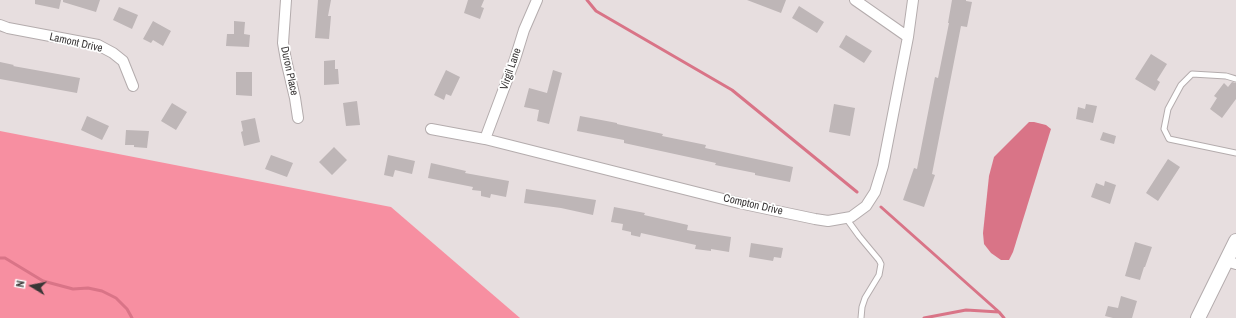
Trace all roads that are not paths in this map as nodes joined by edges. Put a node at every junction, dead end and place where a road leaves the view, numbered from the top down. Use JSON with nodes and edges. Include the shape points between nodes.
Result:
{"nodes":[{"id":1,"x":286,"y":0,"type":"edge"},
{"id":2,"x":537,"y":0,"type":"edge"},
{"id":3,"x":854,"y":0,"type":"edge"},
{"id":4,"x":913,"y":0,"type":"edge"},
{"id":5,"x":0,"y":25,"type":"edge"},
{"id":6,"x":908,"y":36,"type":"junction"},
{"id":7,"x":1236,"y":79,"type":"edge"},
{"id":8,"x":132,"y":86,"type":"dead end"},
{"id":9,"x":298,"y":118,"type":"dead end"},
{"id":10,"x":431,"y":129,"type":"dead end"},
{"id":11,"x":485,"y":139,"type":"junction"},
{"id":12,"x":1236,"y":153,"type":"edge"},
{"id":13,"x":846,"y":218,"type":"junction"},
{"id":14,"x":1236,"y":242,"type":"edge"},
{"id":15,"x":1231,"y":262,"type":"edge"},
{"id":16,"x":860,"y":318,"type":"edge"},
{"id":17,"x":1198,"y":318,"type":"edge"}],
"edges":[{"from":1,"to":9,"type":"street","name":"Duron Place","via":[[283,43]]},
{"from":2,"to":11,"type":"street","name":"Virgil Lane"},
{"from":3,"to":6,"type":"street"},
{"from":4,"to":6,"type":"street","name":"Compton Drive"},
{"from":5,"to":8,"type":"street","name":"Lamont Drive","via":[[98,46],[123,61]]},
{"from":6,"to":13,"type":"street","name":"Compton Drive","via":[[883,166],[875,192],[866,206]]},
{"from":7,"to":12,"type":"lane","via":[[1192,74],[1181,85],[1168,108],[1164,129],[1169,139]]},
{"from":10,"to":11,"type":"street","name":"Compton Drive"},
{"from":11,"to":13,"type":"street","name":"Compton Drive","via":[[815,219],[828,221]]},
{"from":13,"to":16,"type":"lane","via":[[881,264],[879,275],[865,298]]},
{"from":14,"to":15,"type":"street"},
{"from":15,"to":17,"type":"street"}]}
